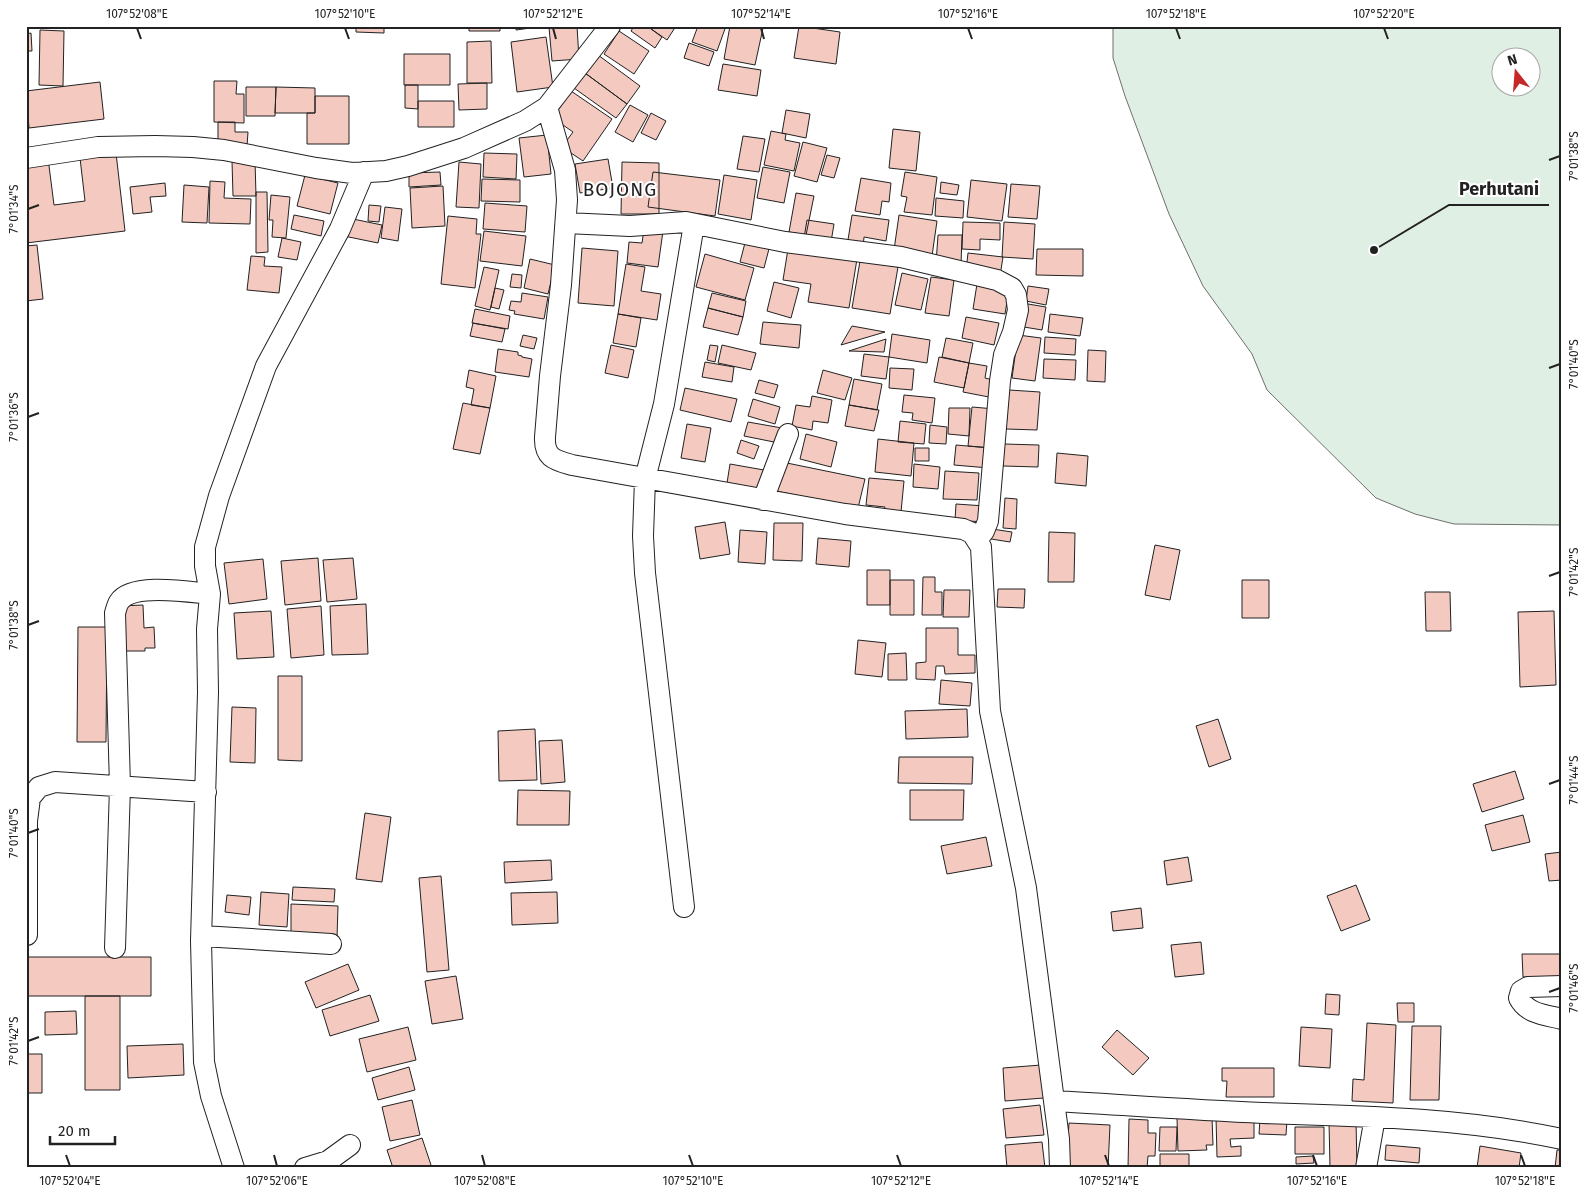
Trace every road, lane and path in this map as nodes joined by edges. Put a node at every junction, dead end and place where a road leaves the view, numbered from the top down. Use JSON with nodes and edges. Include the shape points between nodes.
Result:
{"nodes":[{"id":1,"x":610,"y":26,"type":"edge"},
{"id":2,"x":547,"y":107,"type":"junction"},
{"id":3,"x":26,"y":158,"type":"edge"},
{"id":4,"x":364,"y":172,"type":"junction"},
{"id":5,"x":566,"y":223,"type":"junction"},
{"id":6,"x":694,"y":224,"type":"junction"},
{"id":7,"x":788,"y":434,"type":"dead end"},
{"id":8,"x":645,"y":479,"type":"junction"},
{"id":9,"x":763,"y":500,"type":"junction"},
{"id":10,"x":977,"y":540,"type":"junction"},
{"id":11,"x":210,"y":594,"type":"junction"},
{"id":12,"x":120,"y":786,"type":"junction"},
{"id":13,"x":206,"y":792,"type":"junction"},
{"id":14,"x":684,"y":907,"type":"dead end"},
{"id":15,"x":27,"y":935,"type":"edge"},
{"id":16,"x":202,"y":936,"type":"junction"},
{"id":17,"x":331,"y":944,"type":"dead end"},
{"id":18,"x":115,"y":948,"type":"dead end"},
{"id":19,"x":1562,"y":986,"type":"edge"},
{"id":20,"x":1562,"y":1019,"type":"edge"},
{"id":21,"x":1055,"y":1101,"type":"junction"},
{"id":22,"x":1375,"y":1117,"type":"junction"},
{"id":23,"x":1562,"y":1139,"type":"edge"},
{"id":24,"x":350,"y":1145,"type":"dead end"},
{"id":25,"x":234,"y":1168,"type":"edge"},
{"id":26,"x":305,"y":1168,"type":"edge"},
{"id":27,"x":1060,"y":1168,"type":"edge"},
{"id":28,"x":1366,"y":1168,"type":"edge"}],
"edges":[{"from":1,"to":2,"type":"street"},
{"from":2,"to":4,"type":"street","via":[[525,121],[464,148],[408,166]]},
{"from":2,"to":5,"type":"street","via":[[565,170]]},
{"from":3,"to":4,"type":"street","via":[[128,145],[193,147],[339,171]]},
{"from":4,"to":11,"type":"street","via":[[340,229],[266,366],[218,496],[205,547]]},
{"from":5,"to":6,"type":"street"},
{"from":5,"to":8,"type":"street","via":[[545,446],[555,460]]},
{"from":6,"to":8,"type":"street","via":[[664,404]]},
{"from":6,"to":10,"type":"street","via":[[785,242],[901,257],[997,280],[1012,288],[1018,310],[1004,355],[1000,381],[988,521]]},
{"from":7,"to":9,"type":"street"},
{"from":8,"to":9,"type":"street"},
{"from":8,"to":14,"type":"street","via":[[645,573]]},
{"from":9,"to":10,"type":"street","via":[[963,529]]},
{"from":10,"to":21,"type":"street","via":[[982,560],[990,711],[1026,888]]},
{"from":11,"to":12,"type":"street","via":[[172,590],[133,592],[119,601],[115,613]]},
{"from":11,"to":13,"type":"street"},
{"from":12,"to":13,"type":"street"},
{"from":12,"to":15,"type":"street","via":[[55,782],[39,787],[30,798]]},
{"from":12,"to":18,"type":"street"},
{"from":13,"to":16,"type":"street"},
{"from":16,"to":17,"type":"street"},
{"from":16,"to":25,"type":"street","via":[[204,1062]]},
{"from":19,"to":20,"type":"street","via":[[1528,986],[1519,998],[1522,1005],[1532,1011]]},
{"from":21,"to":22,"type":"street"},
{"from":21,"to":27,"type":"street"},
{"from":22,"to":23,"type":"street","via":[[1417,1118]]},
{"from":22,"to":28,"type":"street"},
{"from":24,"to":26,"type":"street","via":[[328,1161]]}]}
